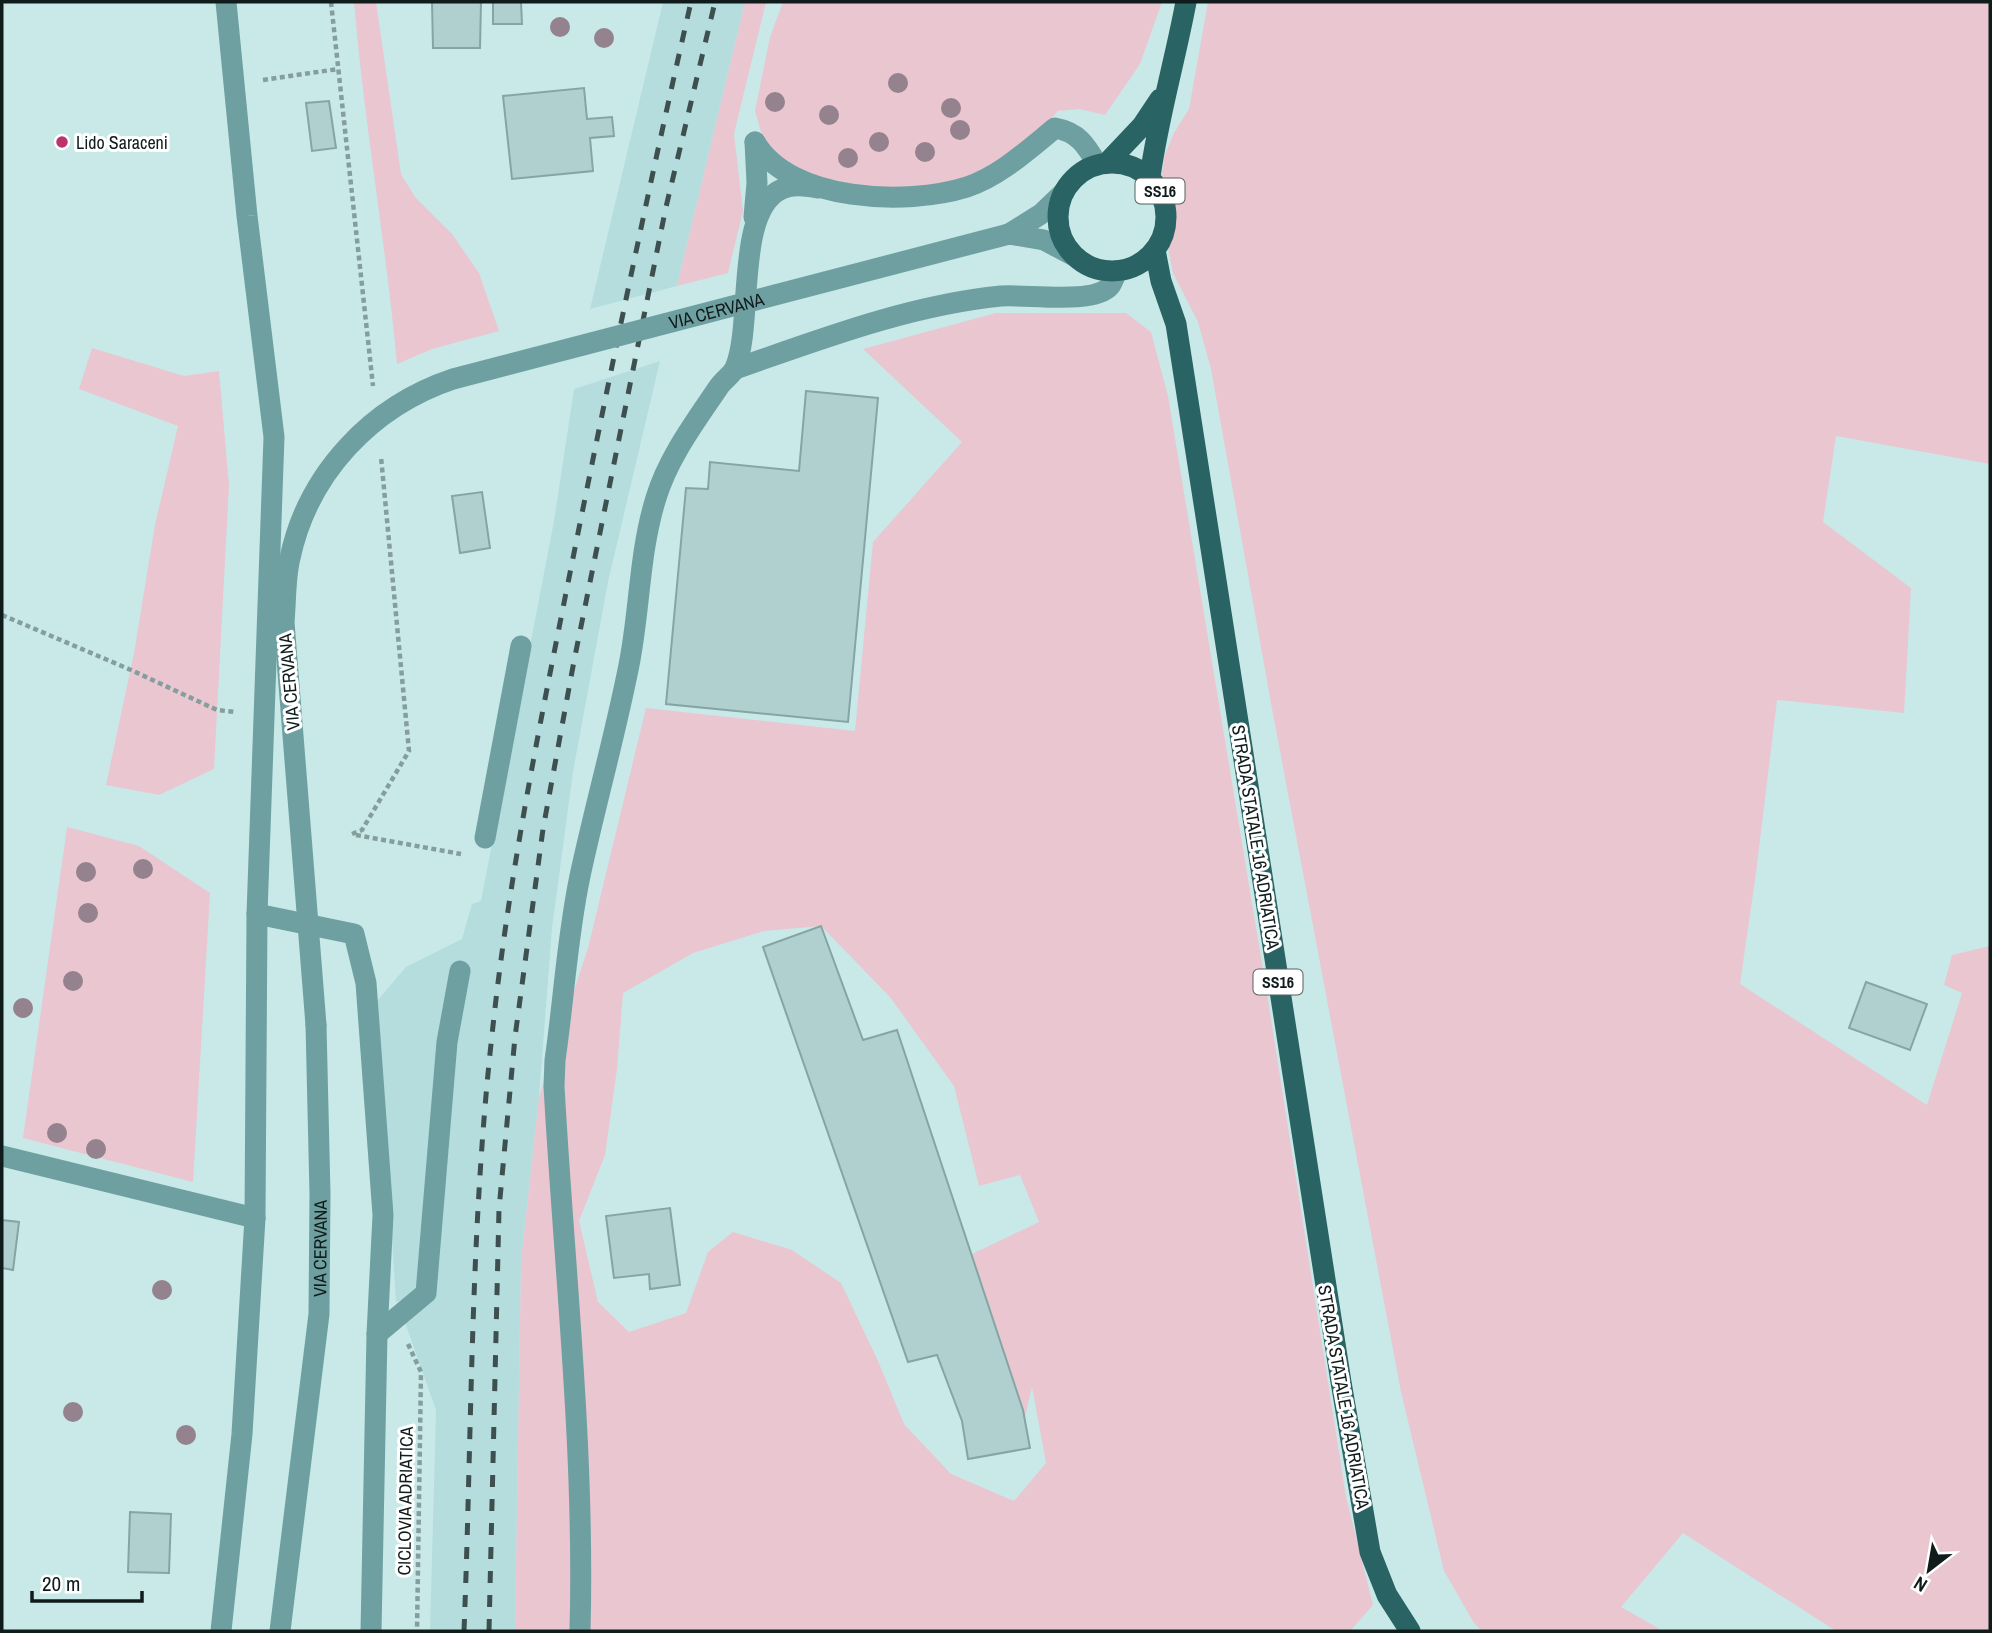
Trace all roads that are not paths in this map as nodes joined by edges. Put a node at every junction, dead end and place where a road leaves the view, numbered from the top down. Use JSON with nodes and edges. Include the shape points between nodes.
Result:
{"nodes":[{"id":1,"x":226,"y":2,"type":"edge"},
{"id":2,"x":1186,"y":2,"type":"edge"},
{"id":3,"x":1170,"y":82,"type":"junction"},
{"id":4,"x":1102,"y":164,"type":"junction"},
{"id":5,"x":1150,"y":177,"type":"junction"},
{"id":6,"x":818,"y":188,"type":"junction"},
{"id":7,"x":1064,"y":192,"type":"junction"},
{"id":8,"x":1009,"y":234,"type":"junction"},
{"id":9,"x":1156,"y":250,"type":"junction"},
{"id":10,"x":750,"y":251,"type":"junction"},
{"id":11,"x":1076,"y":257,"type":"junction"},
{"id":12,"x":1122,"y":270,"type":"junction"},
{"id":13,"x":1176,"y":324,"type":"junction"},
{"id":14,"x":735,"y":369,"type":"junction"},
{"id":15,"x":521,"y":646,"type":"dead end"},
{"id":16,"x":485,"y":838,"type":"dead end"},
{"id":17,"x":257,"y":914,"type":"junction"},
{"id":18,"x":460,"y":971,"type":"dead end"},
{"id":19,"x":2,"y":1156,"type":"edge"},
{"id":20,"x":255,"y":1218,"type":"junction"},
{"id":21,"x":377,"y":1334,"type":"junction"},
{"id":22,"x":221,"y":1631,"type":"edge"},
{"id":23,"x":279,"y":1631,"type":"edge"},
{"id":24,"x":371,"y":1631,"type":"edge"},
{"id":25,"x":580,"y":1631,"type":"edge"},
{"id":26,"x":1410,"y":1631,"type":"edge"}],
"edges":[{"from":1,"to":17,"type":"street","via":[[274,437]]},
{"from":2,"to":3,"type":"main road","number":"SS16"},
{"from":3,"to":4,"type":"main road","number":"SS16","via":[[1142,126]]},
{"from":3,"to":5,"type":"main road","number":"SS16"},
{"from":4,"to":5,"type":"main road","number":"SS16","via":[[1130,166]]},
{"from":4,"to":6,"type":"street","via":[[1080,138],[1055,128],[967,187],[909,196]]},
{"from":4,"to":7,"type":"main road","number":"SS16","via":[[1084,170]]},
{"from":5,"to":9,"type":"main road","number":"SS16","via":[[1166,205],[1165,229]]},
{"from":6,"to":10,"type":"street","via":[[790,186],[772,195],[761,209]]},
{"from":6,"to":10,"type":"street","via":[[776,167],[755,142],[757,183]]},
{"from":7,"to":8,"type":"street","name":"VIA CERVANA","via":[[1041,214]]},
{"from":7,"to":11,"type":"main road","via":[[1058,208],[1059,226]]},
{"from":8,"to":11,"type":"street","name":"VIA CERVANA","via":[[1044,240]]},
{"from":8,"to":23,"type":"street","name":"VIA CERVANA","bridge":true,"via":[[453,379],[391,408],[350,443],[306,509],[289,558],[284,622],[316,1025],[319,1314]]},
{"from":9,"to":12,"type":"main road","via":[[1143,262]]},
{"from":9,"to":13,"type":"main road","number":"SS16"},
{"from":10,"to":14,"type":"street"},
{"from":11,"to":12,"type":"main road","number":"SS16","via":[[1088,266]]},
{"from":12,"to":13,"type":"main road","number":"SS16","via":[[1152,287]]},
{"from":12,"to":14,"type":"street","via":[[1110,286],[1087,297],[1017,295],[973,300],[908,314]]},
{"from":13,"to":26,"type":"main road","name":"STRADA STATALE 16 ADRIATICA","number":"SS16","via":[[1370,1552],[1387,1595]]},
{"from":14,"to":25,"type":"street","via":[[685,438],[656,498],[629,667],[579,878],[555,1060],[579,1438]]},
{"from":15,"to":16,"type":"street"},
{"from":17,"to":20,"type":"street"},
{"from":17,"to":21,"type":"street","via":[[354,934],[366,983],[379,1140],[383,1215]]},
{"from":18,"to":21,"type":"street","via":[[447,1042],[426,1293]]},
{"from":19,"to":20,"type":"street"},
{"from":20,"to":22,"type":"street","via":[[242,1434]]},
{"from":21,"to":24,"type":"street"}]}
